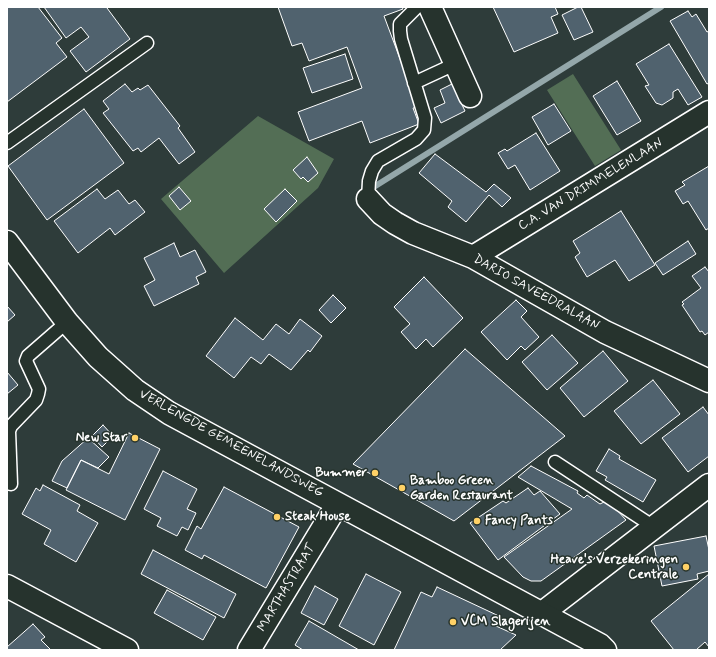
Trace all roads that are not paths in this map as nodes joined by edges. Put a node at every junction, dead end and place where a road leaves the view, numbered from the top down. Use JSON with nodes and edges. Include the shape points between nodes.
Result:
{"nodes":[{"id":1,"x":417,"y":7,"type":"edge"},
{"id":2,"x":430,"y":7,"type":"edge"},
{"id":3,"x":147,"y":43,"type":"dead end"},
{"id":4,"x":455,"y":64,"type":"junction"},
{"id":5,"x":414,"y":83,"type":"junction"},
{"id":6,"x":470,"y":96,"type":"dead end"},
{"id":7,"x":709,"y":112,"type":"edge"},
{"id":8,"x":7,"y":143,"type":"edge"},
{"id":9,"x":368,"y":198,"type":"joint"},
{"id":10,"x":7,"y":242,"type":"edge"},
{"id":11,"x":473,"y":257,"type":"junction"},
{"id":12,"x":67,"y":322,"type":"junction"},
{"id":13,"x":709,"y":381,"type":"edge"},
{"id":14,"x":555,"y":462,"type":"dead end"},
{"id":15,"x":11,"y":484,"type":"dead end"},
{"id":16,"x":709,"y":485,"type":"edge"},
{"id":17,"x":337,"y":505,"type":"junction"},
{"id":18,"x":654,"y":527,"type":"junction"},
{"id":19,"x":7,"y":586,"type":"edge"},
{"id":20,"x":541,"y":614,"type":"junction"},
{"id":21,"x":128,"y":650,"type":"edge"},
{"id":22,"x":249,"y":650,"type":"edge"},
{"id":23,"x":605,"y":650,"type":"edge"}],
"edges":[{"from":1,"to":5,"type":"lane","via":[[400,24],[401,39]]},
{"from":2,"to":4,"type":"street"},
{"from":3,"to":8,"type":"lane"},
{"from":4,"to":5,"type":"lane"},
{"from":4,"to":6,"type":"street"},
{"from":5,"to":9,"type":"lane","via":[[425,118],[424,130],[416,139],[378,161],[369,181]]},
{"from":7,"to":11,"type":"street","name":"C.A. VAN DRIMMELENLAAN"},
{"from":9,"to":11,"type":"street","name":"DARIO SAVEEDRALAAN","via":[[382,214],[395,223]]},
{"from":10,"to":12,"type":"street","name":"VERLENGDE GEMEENELANDSWEG"},
{"from":11,"to":13,"type":"street","name":"DARIO SAVEEDRALAAN","via":[[605,332]]},
{"from":12,"to":15,"type":"lane","via":[[32,352],[26,361],[39,389],[36,400],[9,431]]},
{"from":12,"to":17,"type":"street","name":"VERLENGDE GEMEENELANDSWEG","via":[[98,357],[135,390],[169,413]]},
{"from":14,"to":18,"type":"lane"},
{"from":16,"to":18,"type":"street"},
{"from":17,"to":20,"type":"street","name":"VERLENGDE GEMEENELANDSWEG"},
{"from":17,"to":22,"type":"street","name":"MARTHASTRAAT"},
{"from":18,"to":20,"type":"street"},
{"from":19,"to":21,"type":"street"},
{"from":20,"to":23,"type":"street","name":"VERLENGDE GEMEENELANDSWEG"}]}
